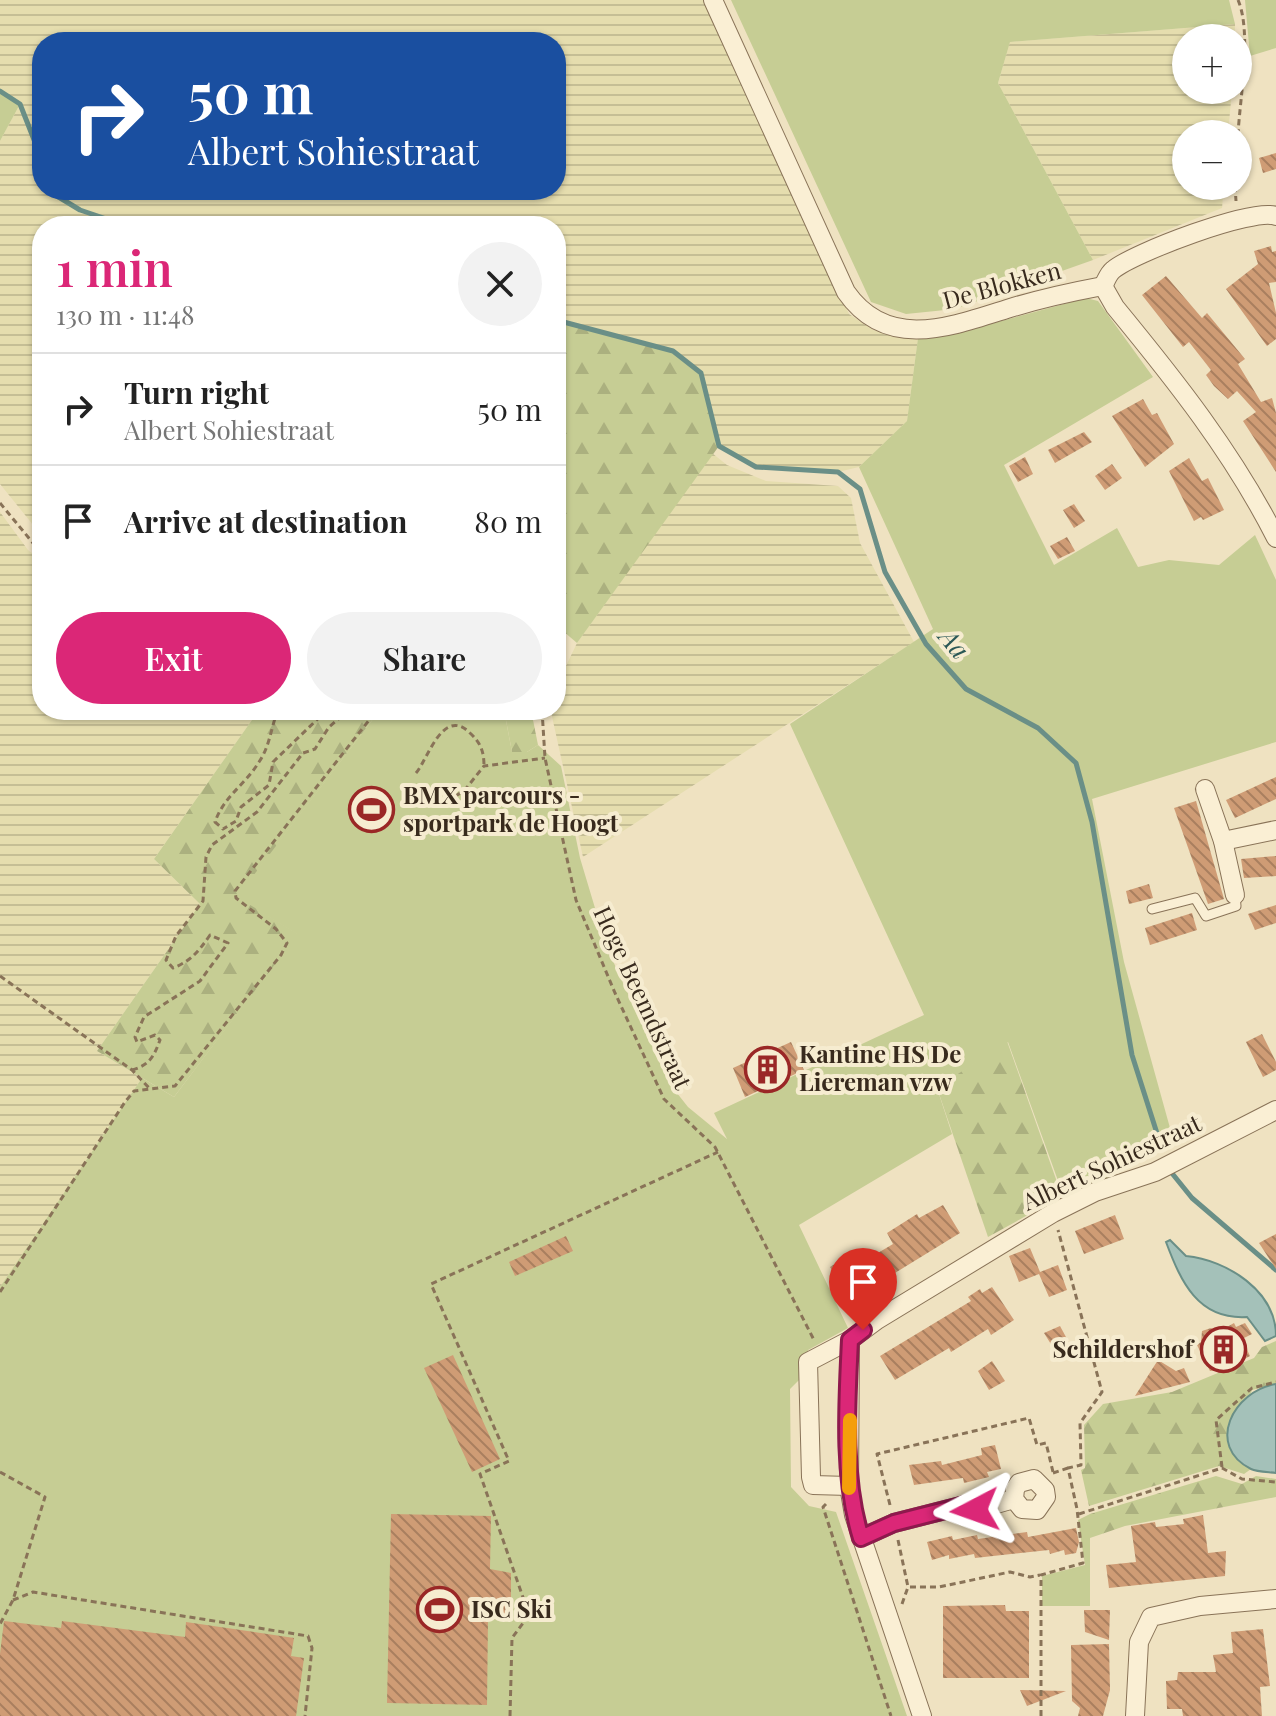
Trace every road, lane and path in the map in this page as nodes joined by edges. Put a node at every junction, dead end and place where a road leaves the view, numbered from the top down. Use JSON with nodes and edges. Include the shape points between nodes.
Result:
{"nodes":[{"id":1,"x":713,"y":0,"type":"edge"},
{"id":2,"x":1238,"y":0,"type":"edge"},
{"id":3,"x":1239,"y":120,"type":"edge"},
{"id":4,"x":1273,"y":208,"type":"edge"},
{"id":5,"x":1103,"y":286,"type":"junction"},
{"id":6,"x":0,"y":503,"type":"edge"},
{"id":7,"x":1276,"y":538,"type":"edge"},
{"id":8,"x":32,"y":542,"type":"edge"},
{"id":9,"x":276,"y":720,"type":"edge"},
{"id":10,"x":317,"y":720,"type":"edge"},
{"id":11,"x":337,"y":720,"type":"edge"},
{"id":12,"x":369,"y":720,"type":"edge"},
{"id":13,"x":543,"y":720,"type":"edge"},
{"id":14,"x":545,"y":758,"type":"junction"},
{"id":15,"x":484,"y":766,"type":"junction"},
{"id":16,"x":416,"y":773,"type":"dead end"},
{"id":17,"x":1205,"y":789,"type":"dead end"},
{"id":18,"x":432,"y":792,"type":"dead end"},
{"id":19,"x":1276,"y":830,"type":"edge"},
{"id":20,"x":1223,"y":841,"type":"junction"},
{"id":21,"x":1235,"y":895,"type":"joint"},
{"id":22,"x":1152,"y":909,"type":"dead end"},
{"id":23,"x":0,"y":976,"type":"edge"},
{"id":24,"x":132,"y":1070,"type":"junction"},
{"id":25,"x":150,"y":1089,"type":"junction"},
{"id":26,"x":1276,"y":1110,"type":"edge"},
{"id":27,"x":718,"y":1152,"type":"junction"},
{"id":28,"x":1053,"y":1213,"type":"junction"},
{"id":29,"x":0,"y":1292,"type":"edge"},
{"id":30,"x":850,"y":1340,"type":"junction"},
{"id":31,"x":830,"y":1352,"type":"junction"},
{"id":32,"x":1276,"y":1382,"type":"edge"},
{"id":33,"x":1222,"y":1468,"type":"junction"},
{"id":34,"x":0,"y":1472,"type":"edge"},
{"id":35,"x":1053,"y":1472,"type":"dead end"},
{"id":36,"x":1276,"y":1482,"type":"edge"},
{"id":37,"x":849,"y":1486,"type":"junction"},
{"id":38,"x":1014,"y":1499,"type":"dead end"},
{"id":39,"x":1078,"y":1514,"type":"junction"},
{"id":40,"x":894,"y":1523,"type":"junction"},
{"id":41,"x":861,"y":1538,"type":"junction"},
{"id":42,"x":1041,"y":1575,"type":"junction"},
{"id":43,"x":908,"y":1587,"type":"junction"},
{"id":44,"x":1276,"y":1599,"type":"edge"},
{"id":45,"x":13,"y":1600,"type":"junction"},
{"id":46,"x":899,"y":1611,"type":"dead end"},
{"id":47,"x":0,"y":1624,"type":"edge"},
{"id":48,"x":305,"y":1716,"type":"edge"},
{"id":49,"x":510,"y":1716,"type":"edge"},
{"id":50,"x":891,"y":1716,"type":"edge"},
{"id":51,"x":922,"y":1716,"type":"edge"},
{"id":52,"x":1041,"y":1716,"type":"edge"},
{"id":53,"x":1135,"y":1716,"type":"edge"}],
"edges":[{"from":1,"to":5,"type":"street","name":"De Blokken","via":[[859,311],[904,329],[936,329]]},
{"from":2,"to":3,"type":"path","via":[[1243,12]]},
{"from":4,"to":5,"type":"street","via":[[1129,260],[1111,272]]},
{"from":5,"to":7,"type":"street","via":[[1209,423]]},
{"from":6,"to":8,"type":"path"},
{"from":9,"to":10,"type":"path","via":[[258,764],[221,805],[215,822],[223,829],[269,785],[273,762]]},
{"from":11,"to":24,"type":"path","via":[[315,749],[303,753],[257,812],[212,845],[206,857],[203,901],[176,936],[166,960],[173,968],[185,963],[210,935],[228,943],[200,981],[144,1017],[137,1042],[155,1035],[160,1040],[145,1066]]},
{"from":12,"to":25,"type":"path","via":[[235,891],[236,898],[287,943],[281,955],[184,1077],[175,1086]]},
{"from":13,"to":14,"type":"path","name":"Hoge Beemdstraat"},
{"from":14,"to":15,"type":"path"},
{"from":14,"to":27,"type":"path","name":"Hoge Beemdstraat","via":[[576,900],[615,993],[664,1099]]},
{"from":15,"to":16,"type":"path","via":[[476,739],[462,727],[451,726],[442,730]]},
{"from":15,"to":18,"type":"path","via":[[453,800],[443,803]]},
{"from":17,"to":20,"type":"street"},
{"from":19,"to":20,"type":"street"},
{"from":20,"to":21,"type":"street"},
{"from":21,"to":22,"type":"lane","via":[[1236,906],[1206,916],[1195,898]]},
{"from":23,"to":24,"type":"path"},
{"from":24,"to":25,"type":"path"},
{"from":25,"to":29,"type":"path","via":[[134,1091],[125,1102]]},
{"from":26,"to":28,"type":"street","name":"Albert Sohiestraat","via":[[1155,1172]]},
{"from":27,"to":31,"type":"path","name":"Hoge Beemdstraat","via":[[791,1300],[816,1343]]},
{"from":27,"to":49,"type":"path","via":[[431,1284],[509,1461],[480,1474],[526,1606],[526,1619],[512,1638]]},
{"from":28,"to":30,"type":"street","name":"Albert Sohiestraat"},
{"from":28,"to":39,"type":"path","via":[[1102,1392],[1080,1423],[1081,1465],[1068,1468]]},
{"from":30,"to":31,"type":"street","name":"Albert Sohiestraat"},
{"from":30,"to":37,"type":"street"},
{"from":31,"to":37,"type":"street","name":"Albert Sohiestraat","via":[[808,1362],[811,1477],[813,1485],[824,1488]]},
{"from":32,"to":33,"type":"path","via":[[1252,1388],[1216,1420]]},
{"from":33,"to":36,"type":"path","via":[[1242,1479]]},
{"from":33,"to":39,"type":"path"},
{"from":34,"to":45,"type":"path","via":[[45,1497]]},
{"from":35,"to":40,"type":"path","via":[[1046,1443],[1037,1445],[1029,1418],[877,1454]]},
{"from":37,"to":41,"type":"street"},
{"from":37,"to":50,"type":"path","via":[[823,1507]]},
{"from":38,"to":40,"type":"street"},
{"from":39,"to":42,"type":"path","via":[[1083,1563]]},
{"from":40,"to":41,"type":"street"},
{"from":40,"to":43,"type":"path"},
{"from":41,"to":51,"type":"street"},
{"from":42,"to":43,"type":"path","via":[[1010,1572],[939,1587]]},
{"from":42,"to":52,"type":"path"},
{"from":43,"to":46,"type":"path"},
{"from":44,"to":53,"type":"street","via":[[1151,1617],[1139,1642]]},
{"from":45,"to":47,"type":"path"},
{"from":45,"to":48,"type":"path","via":[[33,1592],[308,1636],[312,1648]]}]}
